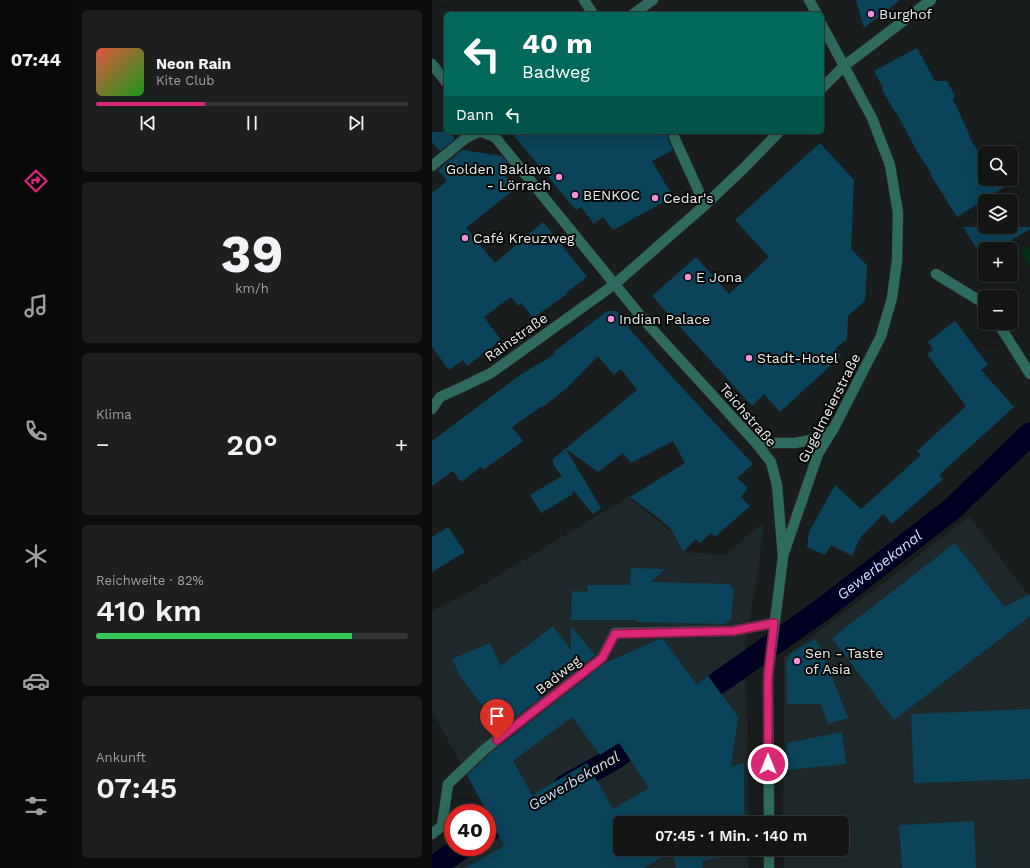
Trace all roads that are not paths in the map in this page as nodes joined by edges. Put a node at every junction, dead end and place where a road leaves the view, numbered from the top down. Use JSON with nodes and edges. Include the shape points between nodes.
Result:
{"nodes":[{"id":1,"x":584,"y":0,"type":"edge"},
{"id":2,"x":653,"y":0,"type":"edge"},
{"id":3,"x":809,"y":0,"type":"edge"},
{"id":4,"x":931,"y":0,"type":"edge"},
{"id":5,"x":592,"y":12,"type":"edge"},
{"id":6,"x":636,"y":12,"type":"edge"},
{"id":7,"x":815,"y":12,"type":"edge"},
{"id":8,"x":824,"y":29,"type":"edge"},
{"id":9,"x":432,"y":64,"type":"edge"},
{"id":10,"x":844,"y":66,"type":"junction"},
{"id":11,"x":444,"y":79,"type":"edge"},
{"id":12,"x":824,"y":86,"type":"edge"},
{"id":13,"x":475,"y":134,"type":"edge"},
{"id":14,"x":486,"y":134,"type":"edge"},
{"id":15,"x":777,"y":134,"type":"edge"},
{"id":16,"x":674,"y":137,"type":"dead end"},
{"id":17,"x":432,"y":166,"type":"edge"},
{"id":18,"x":706,"y":205,"type":"junction"},
{"id":19,"x":936,"y":274,"type":"dead end"},
{"id":20,"x":615,"y":284,"type":"junction"},
{"id":21,"x":978,"y":300,"type":"edge"},
{"id":22,"x":1002,"y":330,"type":"edge"},
{"id":23,"x":1030,"y":374,"type":"edge"},
{"id":24,"x":436,"y":397,"type":"edge"},
{"id":25,"x":432,"y":409,"type":"edge"},
{"id":26,"x":833,"y":430,"type":"junction"},
{"id":27,"x":756,"y":443,"type":"junction"},
{"id":28,"x":783,"y":557,"type":"junction"},
{"id":29,"x":774,"y":626,"type":"junction"},
{"id":30,"x":768,"y":816,"type":"edge"},
{"id":31,"x":432,"y":834,"type":"edge"},
{"id":32,"x":769,"y":856,"type":"edge"},
{"id":33,"x":769,"y":868,"type":"edge"}],
"edges":[{"from":1,"to":5,"type":"street"},
{"from":2,"to":6,"type":"street"},
{"from":3,"to":7,"type":"street"},
{"from":4,"to":10,"type":"street"},
{"from":8,"to":10,"type":"street","name":"Gugelmeierstraße"},
{"from":9,"to":11,"type":"street"},
{"from":10,"to":12,"type":"street"},
{"from":10,"to":26,"type":"street","name":"Gugelmeierstraße","via":[[872,118],[890,165],[898,213],[897,261],[892,298],[881,336]]},
{"from":13,"to":17,"type":"street","via":[[466,138]]},
{"from":14,"to":20,"type":"street","name":"Teichstraße","via":[[495,138]]},
{"from":15,"to":18,"type":"street","name":"Rainstraße"},
{"from":16,"to":18,"type":"street"},
{"from":18,"to":20,"type":"street","name":"Rainstraße"},
{"from":19,"to":21,"type":"street"},
{"from":20,"to":24,"type":"street","name":"Rainstraße","via":[[491,373]]},
{"from":20,"to":27,"type":"street","name":"Teichstraße","via":[[643,319]]},
{"from":22,"to":23,"type":"street"},
{"from":24,"to":25,"type":"street","name":"Rainstraße"},
{"from":26,"to":27,"type":"street","via":[[795,444]]},
{"from":26,"to":28,"type":"street","name":"Gugelmeierstraße","via":[[818,454]]},
{"from":27,"to":28,"type":"street","name":"Teichstraße","via":[[770,462],[776,485]]},
{"from":28,"to":29,"type":"street","name":"Teichstraße"},
{"from":29,"to":30,"type":"street","name":"Teichstraße","via":[[768,676]]},
{"from":29,"to":31,"type":"street","name":"Badweg","via":[[733,631],[615,634],[602,658],[485,749],[448,784],[442,826]]},
{"from":32,"to":33,"type":"street"}]}
